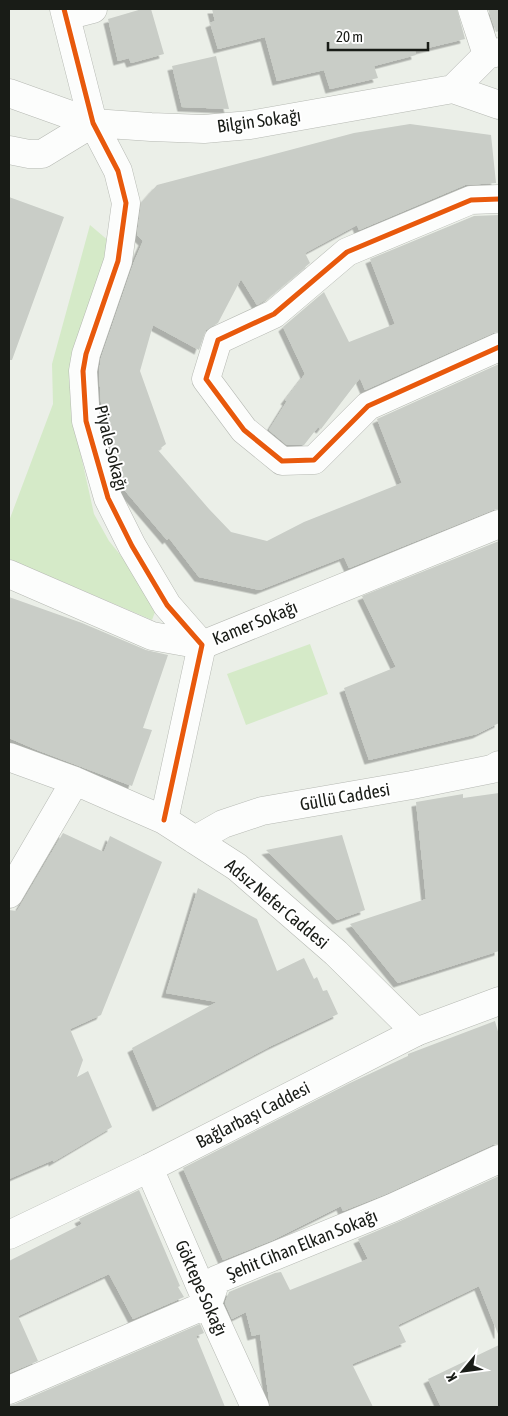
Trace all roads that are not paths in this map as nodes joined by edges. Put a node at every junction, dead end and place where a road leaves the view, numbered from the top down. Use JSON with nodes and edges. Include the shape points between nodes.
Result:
{"nodes":[{"id":1,"x":93,"y":9,"type":"edge"},
{"id":2,"x":472,"y":9,"type":"edge"},
{"id":3,"x":65,"y":12,"type":"edge"},
{"id":4,"x":493,"y":54,"type":"edge"},
{"id":5,"x":453,"y":89,"type":"junction"},
{"id":6,"x":9,"y":93,"type":"edge"},
{"id":7,"x":499,"y":104,"type":"edge"},
{"id":8,"x":93,"y":123,"type":"junction"},
{"id":9,"x":9,"y":150,"type":"edge"},
{"id":10,"x":499,"y":199,"type":"edge"},
{"id":11,"x":499,"y":348,"type":"edge"},
{"id":12,"x":499,"y":524,"type":"edge"},
{"id":13,"x":9,"y":574,"type":"edge"},
{"id":14,"x":202,"y":645,"type":"junction"},
{"id":15,"x":9,"y":758,"type":"edge"},
{"id":16,"x":499,"y":766,"type":"edge"},
{"id":17,"x":75,"y":781,"type":"junction"},
{"id":18,"x":164,"y":820,"type":"junction"},
{"id":19,"x":195,"y":840,"type":"junction"},
{"id":20,"x":9,"y":894,"type":"edge"},
{"id":21,"x":499,"y":1001,"type":"edge"},
{"id":22,"x":416,"y":1032,"type":"junction"},
{"id":23,"x":499,"y":1159,"type":"edge"},
{"id":24,"x":149,"y":1168,"type":"junction"},
{"id":25,"x":9,"y":1235,"type":"edge"},
{"id":26,"x":208,"y":1304,"type":"junction"},
{"id":27,"x":9,"y":1390,"type":"edge"},
{"id":28,"x":255,"y":1407,"type":"edge"}],
"edges":[{"from":1,"to":3,"type":"street"},
{"from":2,"to":4,"type":"street"},
{"from":3,"to":8,"type":"street","name":"Piyale Sokağı"},
{"from":4,"to":5,"type":"street"},
{"from":5,"to":7,"type":"street"},
{"from":5,"to":8,"type":"street","name":"Bilgin Sokağı","via":[[250,125],[204,129]]},
{"from":6,"to":8,"type":"street","name":"Bilgin Sokağı"},
{"from":8,"to":9,"type":"street","via":[[42,154]]},
{"from":8,"to":14,"type":"street","name":"Piyale Sokağı","via":[[118,171],[126,203],[118,261],[83,370],[86,421],[108,498],[128,538],[167,605]]},
{"from":10,"to":11,"type":"street","via":[[471,200],[347,252],[274,314],[218,340],[206,379],[244,430],[282,461],[314,460],[368,406]]},
{"from":12,"to":14,"type":"street","name":"Kamer Sokağı"},
{"from":13,"to":14,"type":"street","name":"Kamer Sokağı","via":[[152,636]]},
{"from":14,"to":18,"type":"street"},
{"from":15,"to":17,"type":"street","name":"Adsız Nefer Caddesi"},
{"from":16,"to":19,"type":"street","name":"Güllü Caddesi","via":[[262,811],[223,824]]},
{"from":17,"to":18,"type":"street","name":"Adsız Nefer Caddesi"},
{"from":17,"to":20,"type":"street"},
{"from":18,"to":19,"type":"street","name":"Adsız Nefer Caddesi"},
{"from":19,"to":22,"type":"street","name":"Adsız Nefer Caddesi","via":[[238,867],[336,953]]},
{"from":21,"to":22,"type":"street","name":"Bağlarbaşı Caddesi"},
{"from":22,"to":24,"type":"street","name":"Bağlarbaşı Caddesi"},
{"from":23,"to":26,"type":"street","name":"Şehit Cihan Elkan Sokağı","via":[[392,1208],[216,1280]]},
{"from":24,"to":25,"type":"street","name":"Bağlarbaşı Caddesi"},
{"from":24,"to":26,"type":"street","name":"Göktepe Sokağı"},
{"from":26,"to":27,"type":"street"},
{"from":26,"to":28,"type":"street","name":"Göktepe Sokağı"}]}
